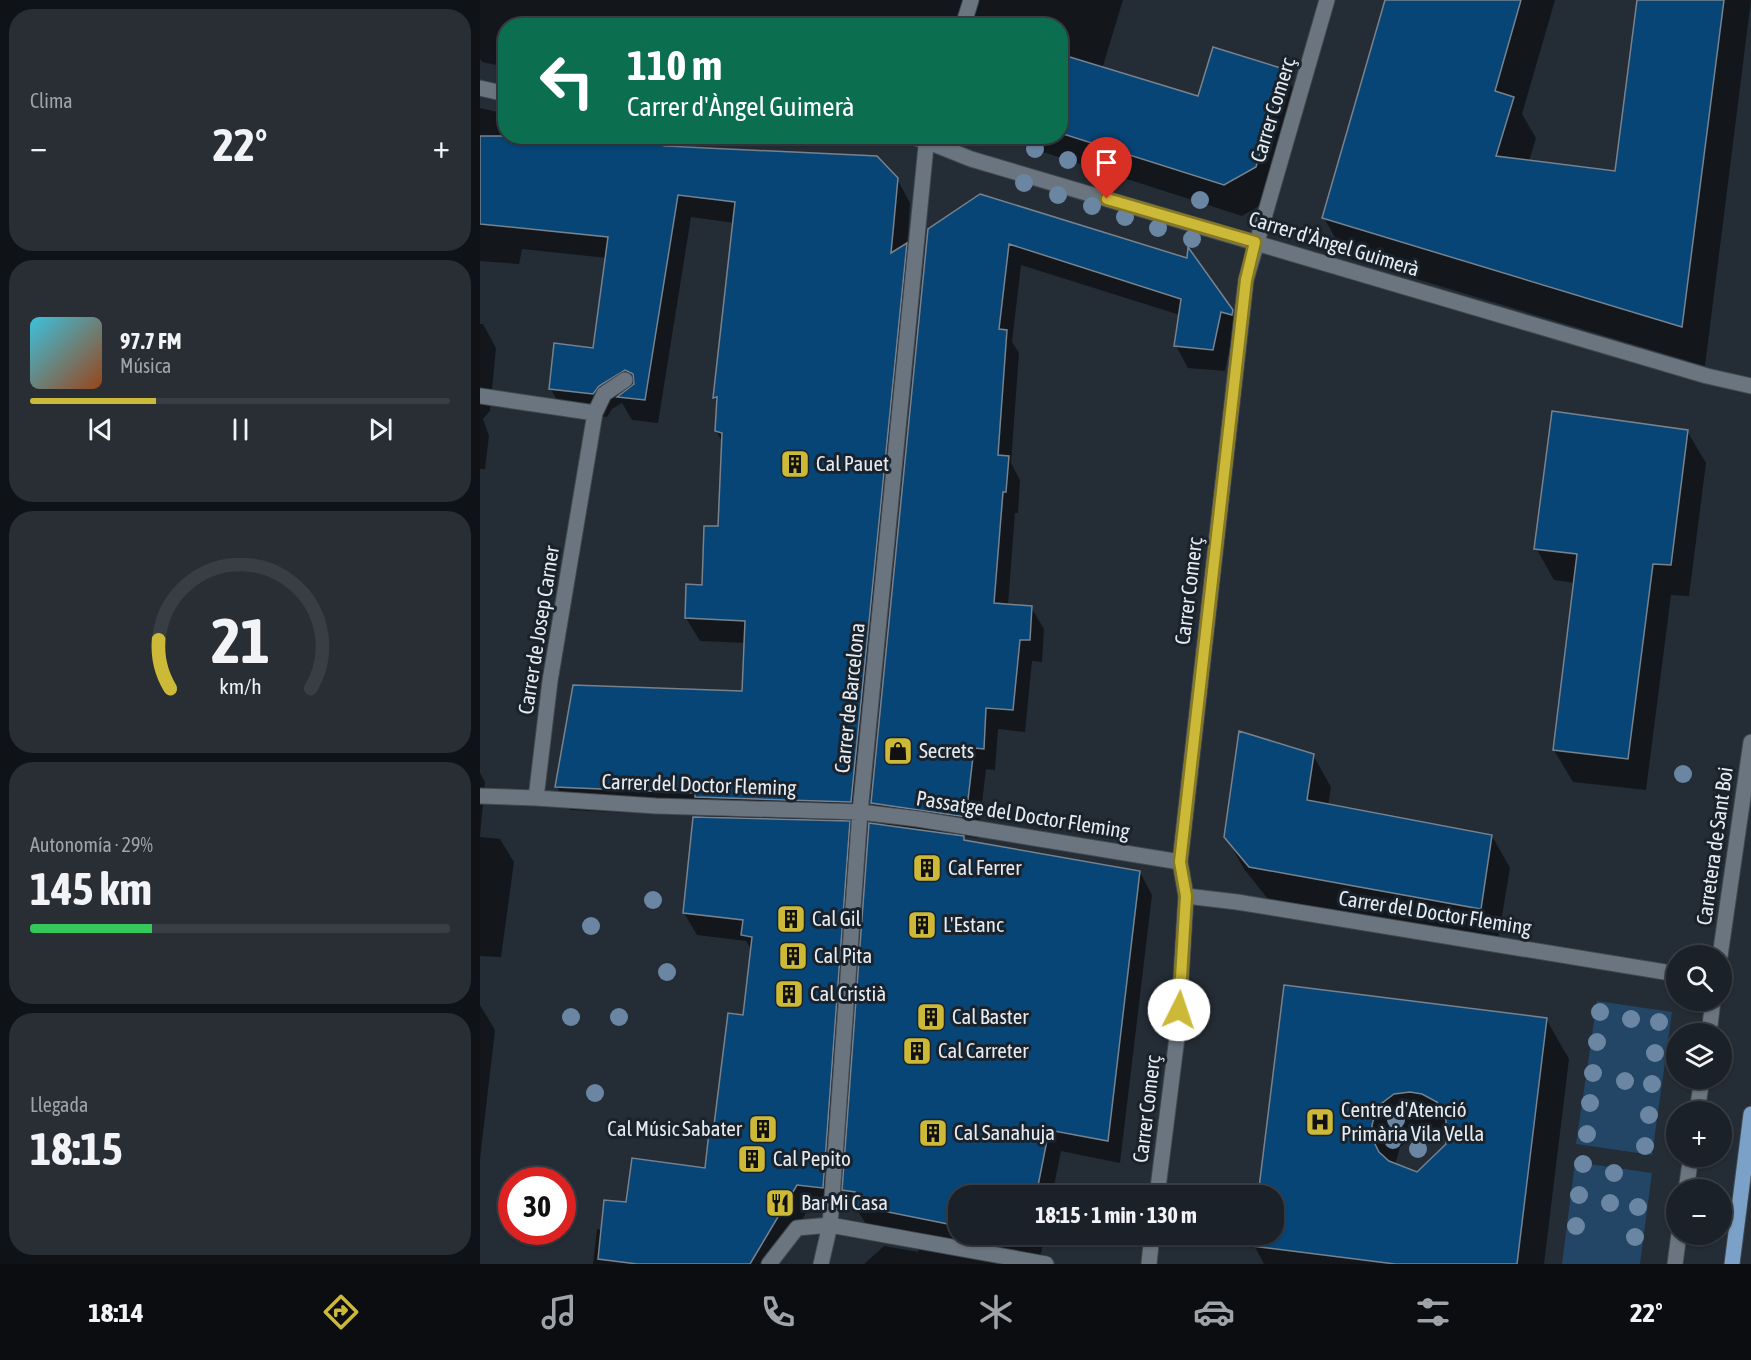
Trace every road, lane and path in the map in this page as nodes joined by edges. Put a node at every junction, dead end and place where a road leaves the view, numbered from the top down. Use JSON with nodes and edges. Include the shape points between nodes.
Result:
{"nodes":[{"id":1,"x":971,"y":0,"type":"edge"},
{"id":2,"x":1327,"y":0,"type":"edge"},
{"id":3,"x":965,"y":18,"type":"edge"},
{"id":4,"x":480,"y":88,"type":"edge"},
{"id":5,"x":498,"y":92,"type":"edge"},
{"id":6,"x":926,"y":144,"type":"edge"},
{"id":7,"x":937,"y":144,"type":"edge"},
{"id":8,"x":1255,"y":242,"type":"junction"},
{"id":9,"x":625,"y":380,"type":"dead end"},
{"id":10,"x":1751,"y":386,"type":"edge"},
{"id":11,"x":480,"y":396,"type":"edge"},
{"id":12,"x":595,"y":413,"type":"junction"},
{"id":13,"x":1751,"y":742,"type":"edge"},
{"id":14,"x":480,"y":796,"type":"edge"},
{"id":15,"x":536,"y":798,"type":"junction"},
{"id":16,"x":860,"y":812,"type":"junction"},
{"id":17,"x":1180,"y":862,"type":"junction"},
{"id":18,"x":1186,"y":896,"type":"junction"},
{"id":19,"x":1722,"y":945,"type":"edge"},
{"id":20,"x":1666,"y":972,"type":"edge"},
{"id":21,"x":1751,"y":1114,"type":"edge"},
{"id":22,"x":1158,"y":1185,"type":"edge"},
{"id":23,"x":830,"y":1225,"type":"junction"},
{"id":24,"x":1151,"y":1245,"type":"edge"},
{"id":25,"x":1678,"y":1245,"type":"edge"},
{"id":26,"x":769,"y":1264,"type":"edge"},
{"id":27,"x":821,"y":1264,"type":"edge"},
{"id":28,"x":1046,"y":1264,"type":"edge"},
{"id":29,"x":1149,"y":1264,"type":"edge"},
{"id":30,"x":1675,"y":1264,"type":"edge"},
{"id":31,"x":1732,"y":1264,"type":"edge"}],
"edges":[{"from":1,"to":3,"type":"street"},
{"from":2,"to":8,"type":"street","name":"Carrer Comerç"},
{"from":4,"to":5,"type":"street"},
{"from":6,"to":16,"type":"street","name":"Carrer de Barcelona"},
{"from":7,"to":8,"type":"street","name":"Carrer d'Àngel Guimerà","via":[[971,159]]},
{"from":8,"to":10,"type":"street","name":"Carrer d'Àngel Guimerà","via":[[1695,373]]},
{"from":8,"to":17,"type":"street","name":"Carrer Comerç","via":[[1246,280]]},
{"from":9,"to":12,"type":"street","name":"Carrer de Josep Carner","via":[[604,394]]},
{"from":11,"to":12,"type":"street"},
{"from":12,"to":15,"type":"street","name":"Carrer de Josep Carner","via":[[550,681]]},
{"from":13,"to":19,"type":"street","name":"Carretera de Sant Boi"},
{"from":14,"to":15,"type":"street"},
{"from":15,"to":16,"type":"street","name":"Carrer del Doctor Fleming"},
{"from":16,"to":17,"type":"street","name":"Passatge del Doctor Fleming"},
{"from":16,"to":23,"type":"street","name":"Carrer de Barcelona"},
{"from":17,"to":18,"type":"street","name":"Carrer Comerç"},
{"from":18,"to":20,"type":"street","name":"Carrer del Doctor Fleming"},
{"from":18,"to":22,"type":"street","name":"Carrer Comerç","via":[[1178,1029]]},
{"from":21,"to":31,"type":"main road"},
{"from":23,"to":26,"type":"street","via":[[797,1228]]},
{"from":23,"to":27,"type":"street","name":"Carrer de Barcelona"},
{"from":23,"to":28,"type":"street"},
{"from":24,"to":29,"type":"street"},
{"from":25,"to":30,"type":"street"}]}
